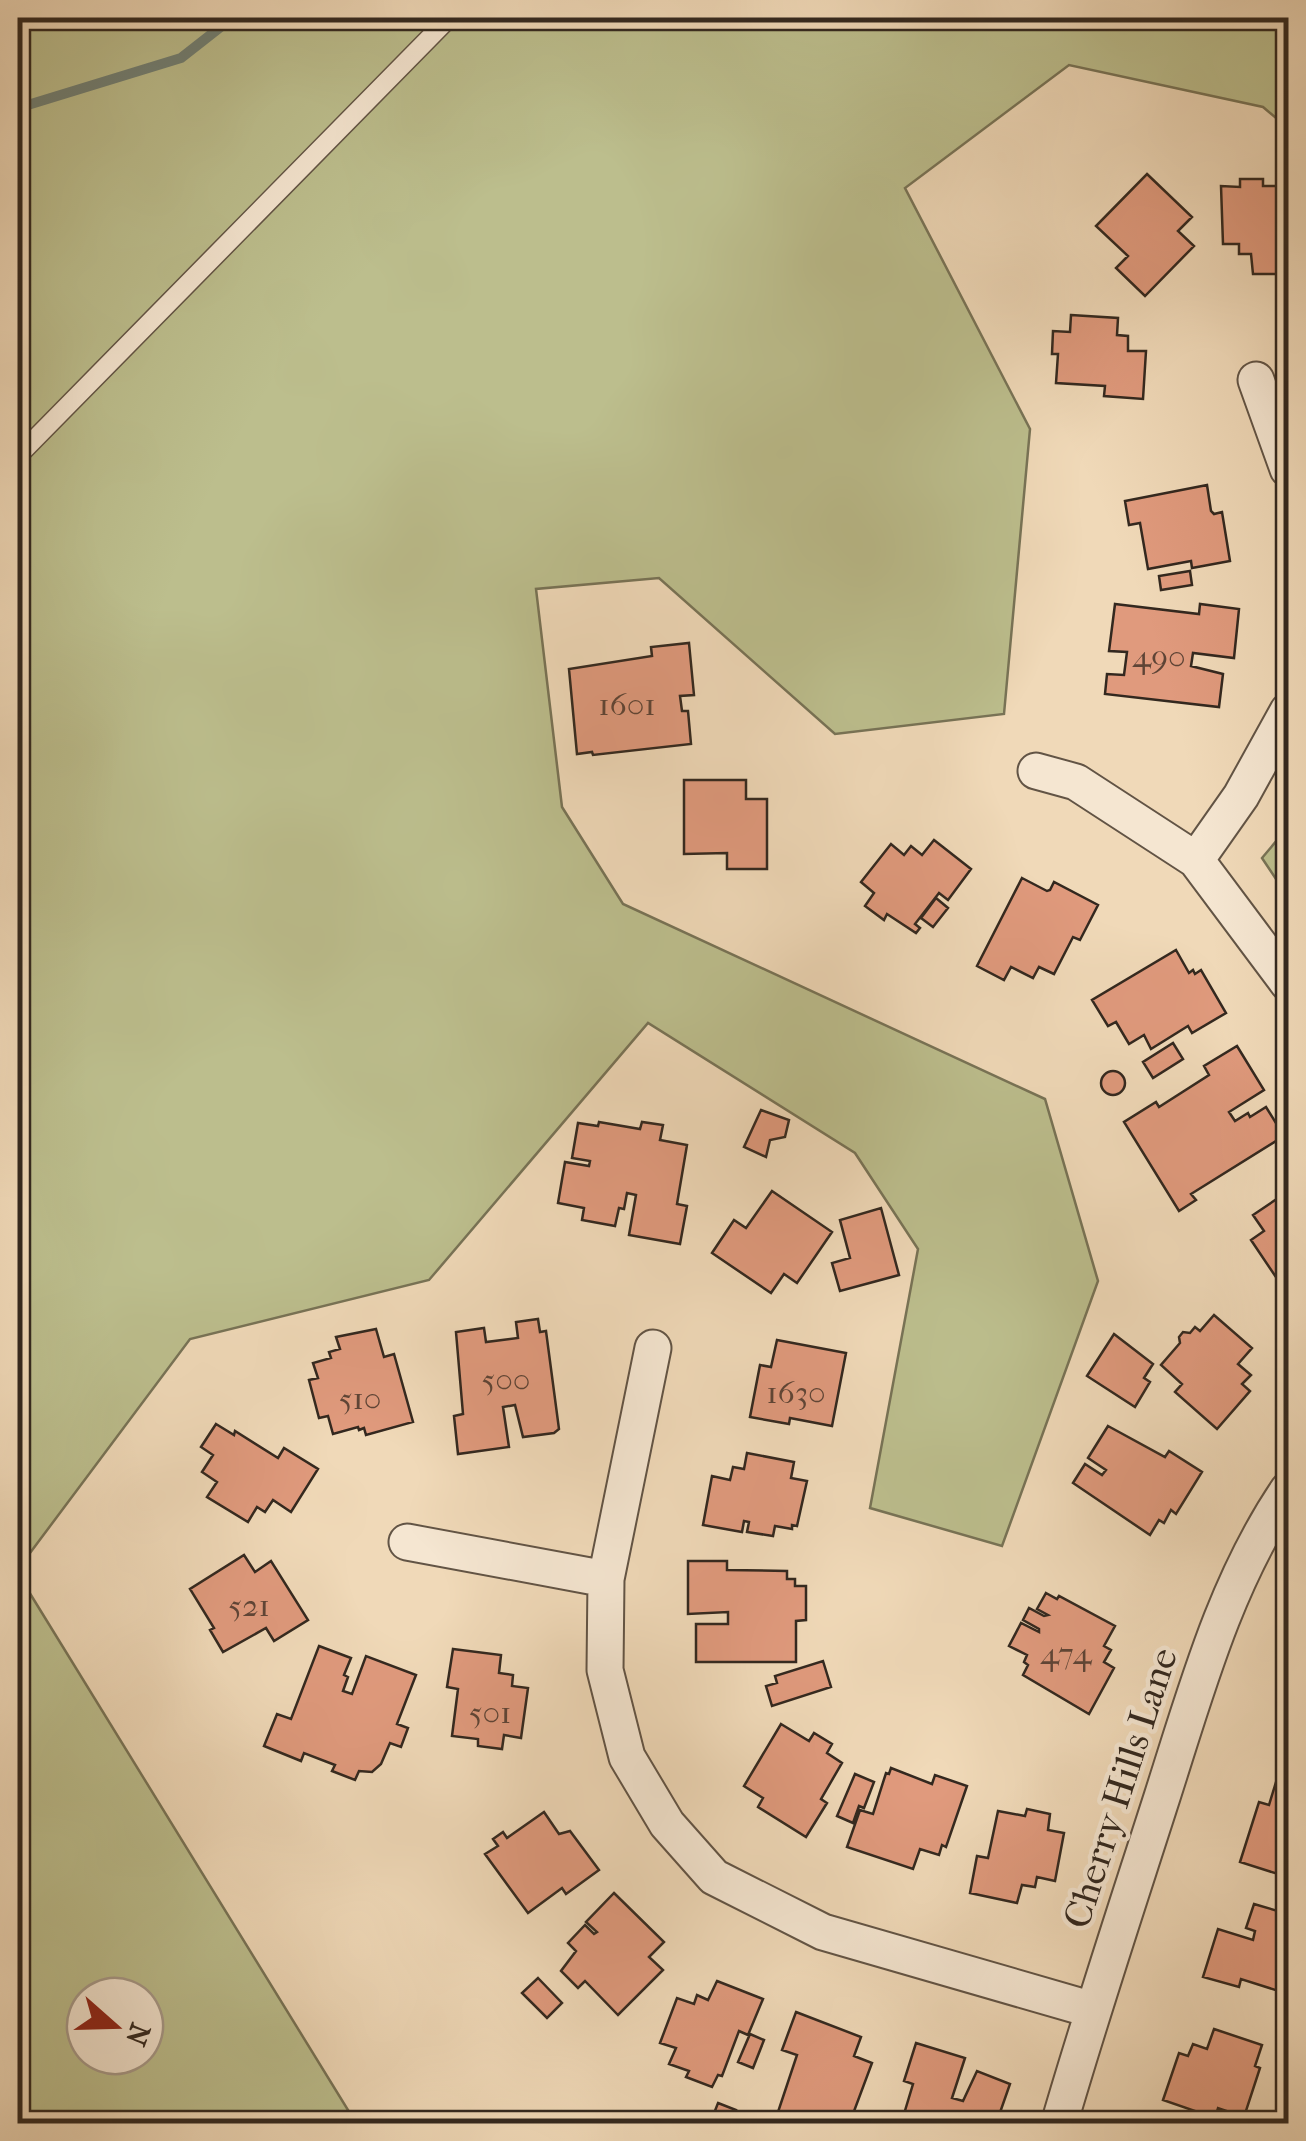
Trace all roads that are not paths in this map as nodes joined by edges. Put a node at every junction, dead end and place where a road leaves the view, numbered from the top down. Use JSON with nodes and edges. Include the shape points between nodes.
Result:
{"nodes":[{"id":1,"x":449,"y":18,"type":"edge"},
{"id":2,"x":1256,"y":380,"type":"dead end"},
{"id":3,"x":18,"y":456,"type":"edge"},
{"id":4,"x":1288,"y":469,"type":"edge"},
{"id":5,"x":1288,"y":711,"type":"edge"},
{"id":6,"x":1036,"y":771,"type":"dead end"},
{"id":7,"x":1196,"y":860,"type":"junction"},
{"id":8,"x":1288,"y":983,"type":"edge"},
{"id":9,"x":653,"y":1348,"type":"dead end"},
{"id":10,"x":1288,"y":1490,"type":"edge"},
{"id":11,"x":407,"y":1542,"type":"dead end"},
{"id":12,"x":606,"y":1578,"type":"junction"},
{"id":13,"x":1093,"y":2010,"type":"junction"},
{"id":14,"x":1060,"y":2124,"type":"edge"}],
"edges":[{"from":1,"to":3,"type":"lane"},
{"from":2,"to":4,"type":"street"},
{"from":5,"to":7,"type":"street","via":[[1242,796]]},
{"from":6,"to":7,"type":"street","via":[[1076,782]]},
{"from":7,"to":8,"type":"street"},
{"from":9,"to":12,"type":"street"},
{"from":10,"to":13,"type":"street","name":"Cherry Hills Lane","via":[[1214,1635]]},
{"from":11,"to":12,"type":"street"},
{"from":12,"to":13,"type":"street","via":[[605,1670],[627,1756],[668,1824],[714,1877],[823,1932]]},
{"from":13,"to":14,"type":"street","name":"Cherry Hills Lane"}]}
